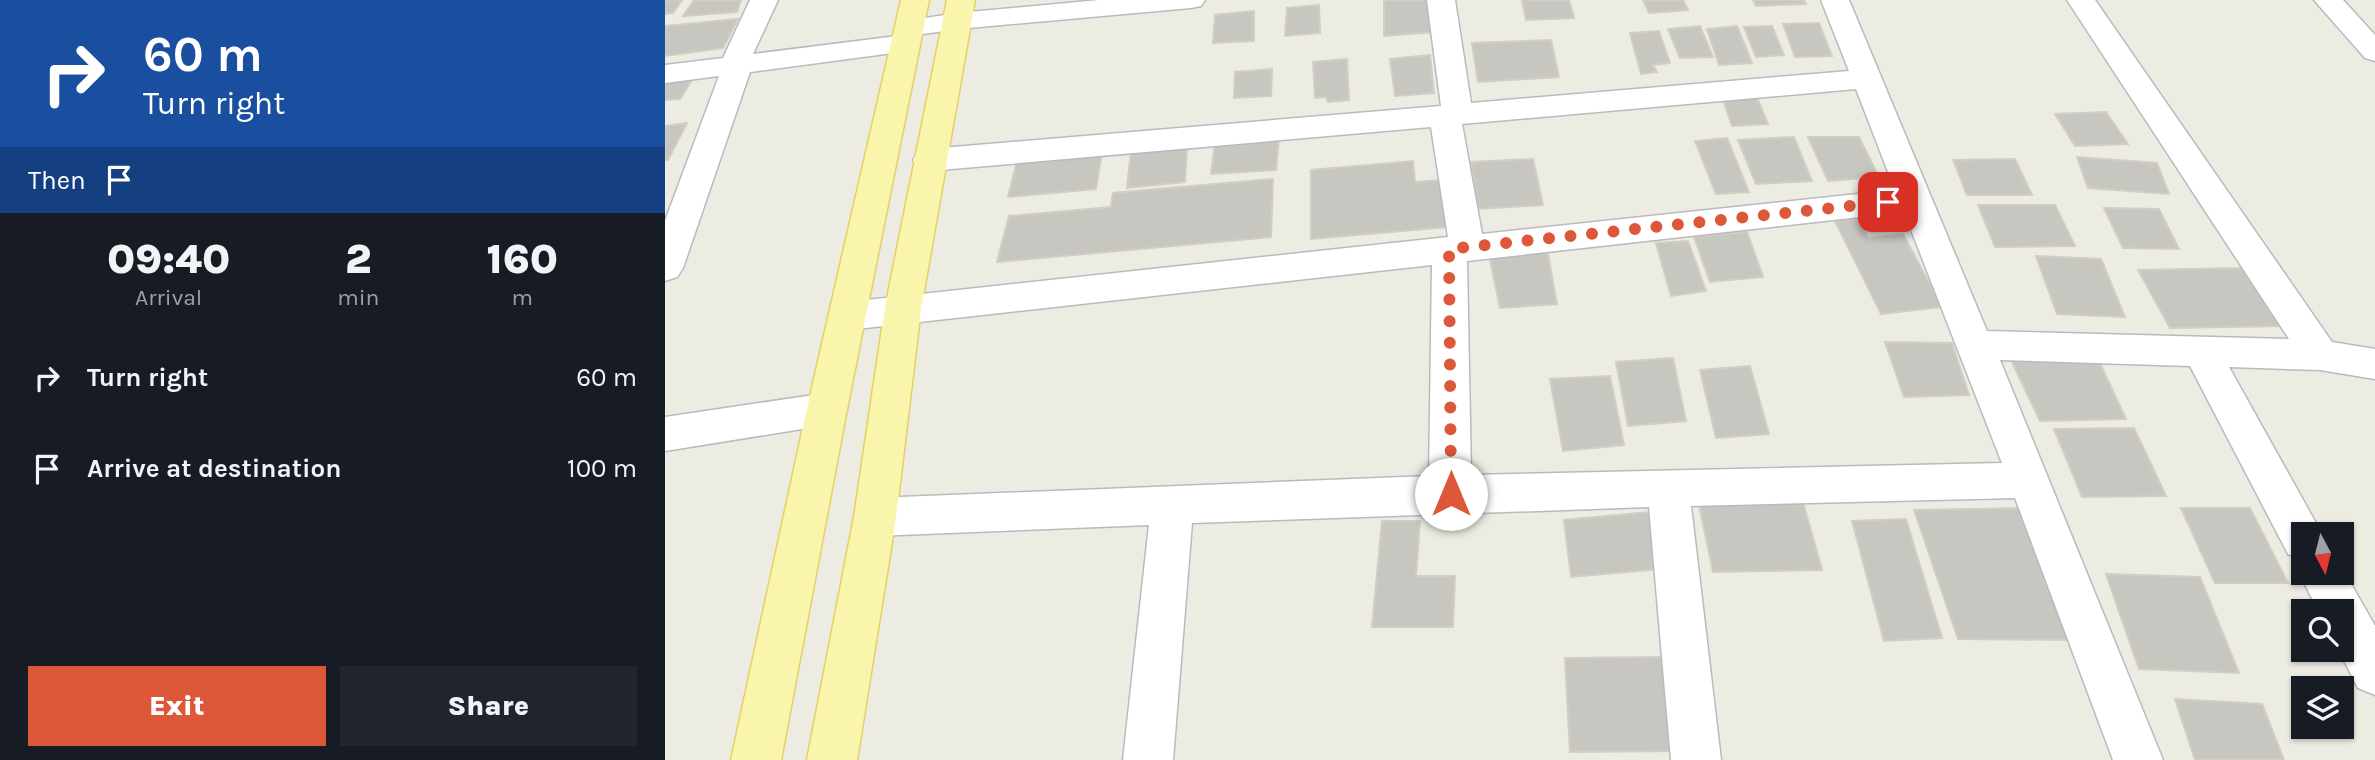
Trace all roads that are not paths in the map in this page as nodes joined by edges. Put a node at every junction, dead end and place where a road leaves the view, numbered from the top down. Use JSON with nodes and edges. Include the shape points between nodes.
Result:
{"nodes":[{"id":1,"x":764,"y":0,"type":"edge"},
{"id":2,"x":1191,"y":0,"type":"edge"},
{"id":3,"x":1441,"y":0,"type":"edge"},
{"id":4,"x":1835,"y":0,"type":"edge"},
{"id":5,"x":2081,"y":0,"type":"edge"},
{"id":6,"x":2328,"y":0,"type":"edge"},
{"id":7,"x":959,"y":10,"type":"edge"},
{"id":8,"x":910,"y":24,"type":"edge"},
{"id":9,"x":2375,"y":52,"type":"edge"},
{"id":10,"x":738,"y":65,"type":"junction"},
{"id":11,"x":665,"y":74,"type":"edge"},
{"id":12,"x":1867,"y":79,"type":"junction"},
{"id":13,"x":1451,"y":116,"type":"junction"},
{"id":14,"x":929,"y":160,"type":"junction"},
{"id":15,"x":1915,"y":199,"type":"junction"},
{"id":16,"x":1458,"y":248,"type":"junction"},
{"id":17,"x":665,"y":268,"type":"edge"},
{"id":18,"x":903,"y":308,"type":"junction"},
{"id":19,"x":848,"y":316,"type":"junction"},
{"id":20,"x":1975,"y":345,"type":"junction"},
{"id":21,"x":2200,"y":350,"type":"junction"},
{"id":22,"x":2320,"y":355,"type":"junction"},
{"id":23,"x":2375,"y":364,"type":"edge"},
{"id":24,"x":827,"y":409,"type":"junction"},
{"id":25,"x":665,"y":435,"type":"edge"},
{"id":26,"x":2029,"y":480,"type":"junction"},
{"id":27,"x":1668,"y":488,"type":"junction"},
{"id":28,"x":1451,"y":494,"type":"junction"},
{"id":29,"x":1172,"y":505,"type":"junction"},
{"id":30,"x":875,"y":517,"type":"junction"},
{"id":31,"x":2293,"y":522,"type":"edge"},
{"id":32,"x":2328,"y":585,"type":"edge"},
{"id":33,"x":2375,"y":672,"type":"edge"},
{"id":34,"x":756,"y":760,"type":"edge"},
{"id":35,"x":832,"y":760,"type":"edge"},
{"id":36,"x":1148,"y":760,"type":"edge"},
{"id":37,"x":1696,"y":760,"type":"edge"},
{"id":38,"x":2138,"y":760,"type":"edge"}],
"edges":[{"from":1,"to":10,"type":"street"},
{"from":2,"to":7,"type":"street"},
{"from":3,"to":13,"type":"street"},
{"from":4,"to":12,"type":"street"},
{"from":5,"to":22,"type":"street"},
{"from":6,"to":9,"type":"street"},
{"from":7,"to":8,"type":"street"},
{"from":7,"to":14,"type":"main road"},
{"from":8,"to":10,"type":"street"},
{"from":8,"to":19,"type":"main road"},
{"from":10,"to":11,"type":"street"},
{"from":10,"to":17,"type":"street"},
{"from":12,"to":13,"type":"street"},
{"from":12,"to":15,"type":"street"},
{"from":13,"to":14,"type":"street"},
{"from":13,"to":16,"type":"street"},
{"from":14,"to":18,"type":"main road"},
{"from":15,"to":16,"type":"street"},
{"from":15,"to":20,"type":"street"},
{"from":16,"to":18,"type":"street"},
{"from":16,"to":28,"type":"street"},
{"from":18,"to":19,"type":"street"},
{"from":18,"to":30,"type":"main road"},
{"from":19,"to":24,"type":"main road"},
{"from":20,"to":21,"type":"street"},
{"from":20,"to":26,"type":"street"},
{"from":21,"to":22,"type":"street"},
{"from":21,"to":31,"type":"street"},
{"from":22,"to":23,"type":"street"},
{"from":24,"to":25,"type":"street"},
{"from":24,"to":34,"type":"main road"},
{"from":26,"to":27,"type":"street"},
{"from":26,"to":38,"type":"street"},
{"from":27,"to":28,"type":"street"},
{"from":27,"to":37,"type":"street"},
{"from":28,"to":29,"type":"street"},
{"from":29,"to":30,"type":"street"},
{"from":29,"to":36,"type":"street"},
{"from":30,"to":35,"type":"main road"},
{"from":32,"to":33,"type":"street"}]}
